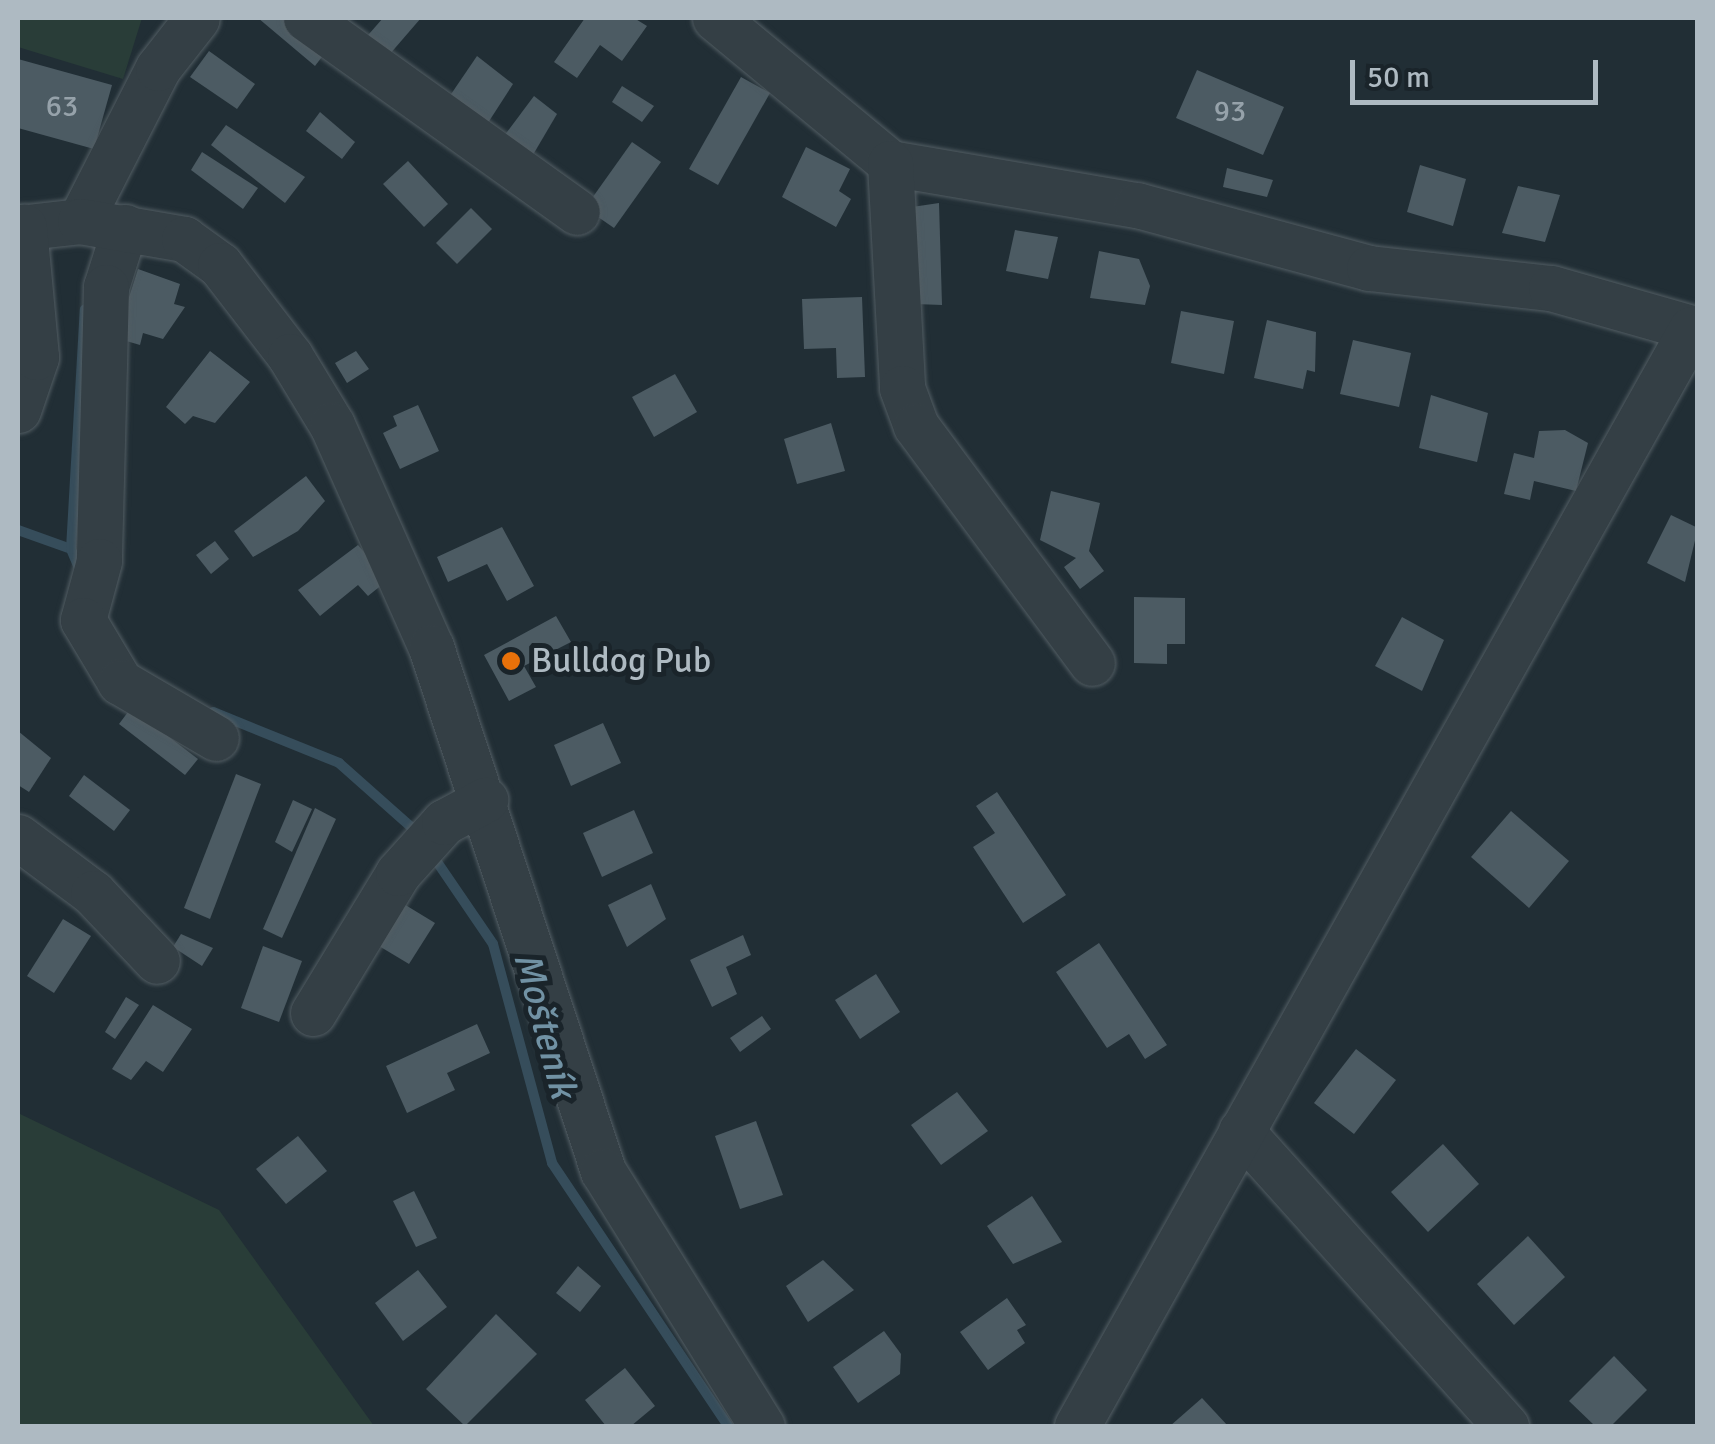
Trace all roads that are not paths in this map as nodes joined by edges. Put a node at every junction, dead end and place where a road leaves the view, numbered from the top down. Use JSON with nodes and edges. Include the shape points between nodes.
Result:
{"nodes":[{"id":1,"x":306,"y":18,"type":"edge"},
{"id":2,"x":715,"y":18,"type":"edge"},
{"id":3,"x":177,"y":44,"type":"edge"},
{"id":4,"x":890,"y":163,"type":"junction"},
{"id":5,"x":577,"y":212,"type":"dead end"},
{"id":6,"x":98,"y":223,"type":"junction"},
{"id":7,"x":21,"y":228,"type":"edge"},
{"id":8,"x":1694,"y":330,"type":"edge"},
{"id":9,"x":18,"y":410,"type":"edge"},
{"id":10,"x":1092,"y":663,"type":"dead end"},
{"id":11,"x":216,"y":738,"type":"dead end"},
{"id":12,"x":485,"y":800,"type":"junction"},
{"id":13,"x":18,"y":838,"type":"edge"},
{"id":14,"x":157,"y":961,"type":"dead end"},
{"id":15,"x":313,"y":1013,"type":"dead end"},
{"id":16,"x":1241,"y":1131,"type":"junction"},
{"id":17,"x":762,"y":1426,"type":"edge"},
{"id":18,"x":1077,"y":1426,"type":"edge"},
{"id":19,"x":1506,"y":1426,"type":"edge"}],
"edges":[{"from":1,"to":5,"type":"street"},
{"from":2,"to":4,"type":"street"},
{"from":3,"to":6,"type":"street"},
{"from":4,"to":8,"type":"street","via":[[1137,205],[1369,268],[1552,288]]},
{"from":4,"to":10,"type":"street","via":[[902,388],[916,426]]},
{"from":6,"to":7,"type":"street"},
{"from":6,"to":11,"type":"street","via":[[106,288],[100,562],[84,620],[120,682]]},
{"from":6,"to":12,"type":"street","via":[[184,240],[220,265],[290,356],[374,512]]},
{"from":7,"to":9,"type":"street","via":[[36,357]]},
{"from":8,"to":16,"type":"street","via":[[1472,736]]},
{"from":12,"to":15,"type":"street","via":[[444,822],[398,874]]},
{"from":12,"to":17,"type":"street","via":[[603,1171]]},
{"from":13,"to":14,"type":"street","via":[[93,893]]},
{"from":16,"to":18,"type":"street"},
{"from":16,"to":19,"type":"street"}]}
